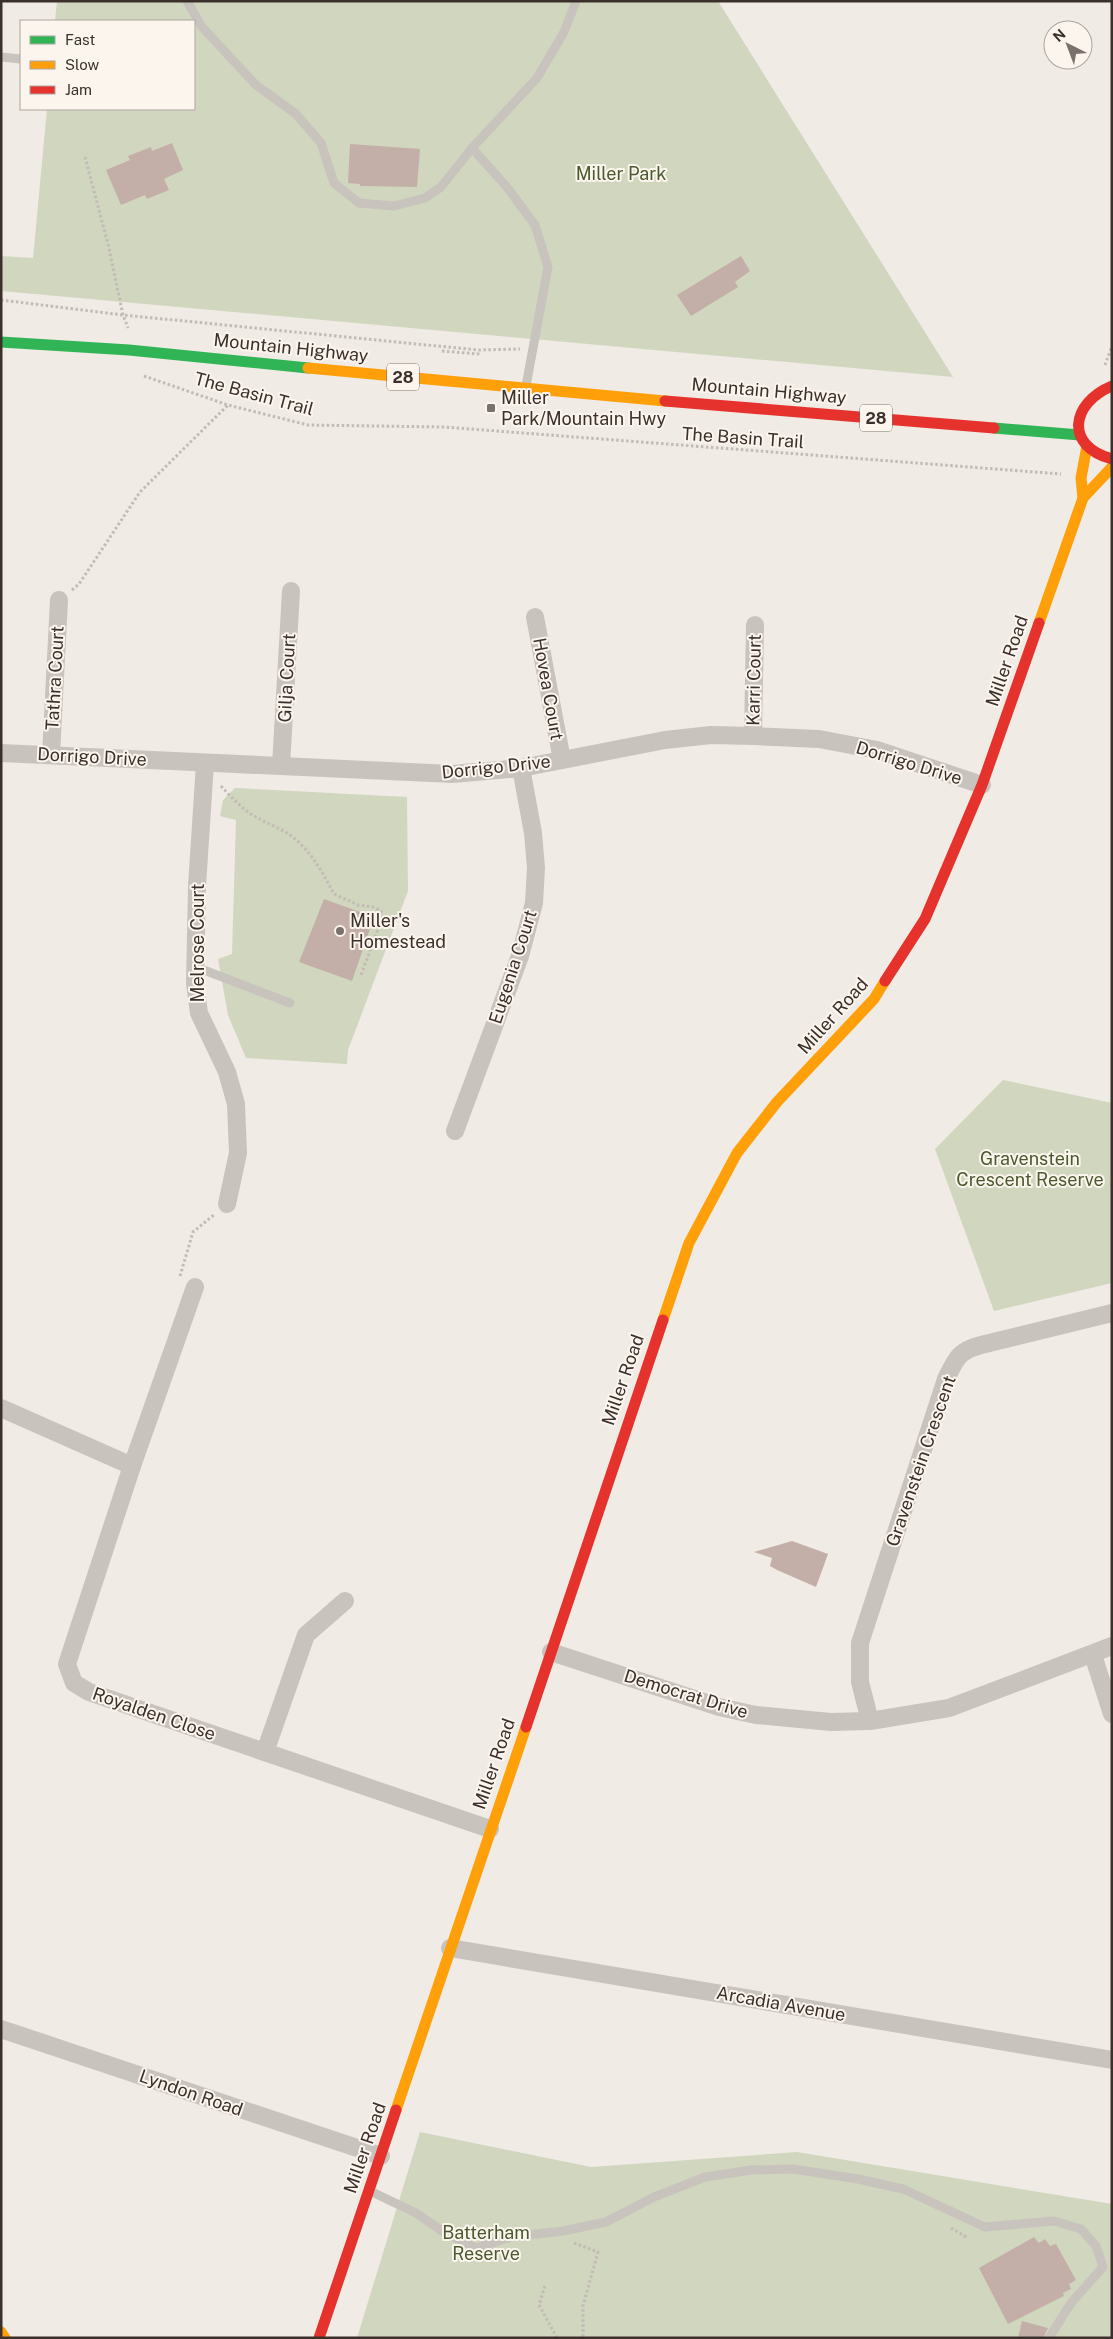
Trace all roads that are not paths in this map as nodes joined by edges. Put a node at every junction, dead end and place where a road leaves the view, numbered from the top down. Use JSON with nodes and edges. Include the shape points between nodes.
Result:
{"nodes":[{"id":1,"x":187,"y":1,"type":"edge"},
{"id":2,"x":576,"y":1,"type":"edge"},
{"id":3,"x":1,"y":57,"type":"edge"},
{"id":4,"x":20,"y":59,"type":"edge"},
{"id":5,"x":472,"y":148,"type":"junction"},
{"id":6,"x":1,"y":342,"type":"edge"},
{"id":7,"x":1112,"y":372,"type":"edge"},
{"id":8,"x":1107,"y":388,"type":"edge"},
{"id":9,"x":525,"y":389,"type":"junction"},
{"id":10,"x":1087,"y":399,"type":"junction"},
{"id":11,"x":1070,"y":408,"type":"dead end"},
{"id":12,"x":1043,"y":422,"type":"dead end"},
{"id":13,"x":1026,"y":430,"type":"junction"},
{"id":14,"x":1080,"y":435,"type":"junction"},
{"id":15,"x":1087,"y":446,"type":"junction"},
{"id":16,"x":1112,"y":459,"type":"edge"},
{"id":17,"x":1112,"y":467,"type":"edge"},
{"id":18,"x":1082,"y":498,"type":"junction"},
{"id":19,"x":291,"y":591,"type":"dead end"},
{"id":20,"x":59,"y":600,"type":"road end"},
{"id":21,"x":536,"y":617,"type":"dead end"},
{"id":22,"x":755,"y":625,"type":"dead end"},
{"id":23,"x":753,"y":736,"type":"junction"},
{"id":24,"x":1,"y":753,"type":"edge"},
{"id":25,"x":51,"y":756,"type":"junction"},
{"id":26,"x":562,"y":760,"type":"junction"},
{"id":27,"x":205,"y":763,"type":"junction"},
{"id":28,"x":281,"y":766,"type":"junction"},
{"id":29,"x":521,"y":768,"type":"junction"},
{"id":30,"x":982,"y":785,"type":"junction"},
{"id":31,"x":196,"y":967,"type":"junction"},
{"id":32,"x":290,"y":1003,"type":"dead end"},
{"id":33,"x":455,"y":1131,"type":"dead end"},
{"id":34,"x":227,"y":1204,"type":"road end"},
{"id":35,"x":187,"y":1284,"type":"road end"},
{"id":36,"x":1112,"y":1314,"type":"edge"},
{"id":37,"x":1,"y":1408,"type":"edge"},
{"id":38,"x":132,"y":1466,"type":"junction"},
{"id":39,"x":345,"y":1601,"type":"dead end"},
{"id":40,"x":1112,"y":1646,"type":"edge"},
{"id":41,"x":551,"y":1652,"type":"junction"},
{"id":42,"x":1093,"y":1655,"type":"junction"},
{"id":43,"x":1112,"y":1714,"type":"edge"},
{"id":44,"x":870,"y":1722,"type":"junction"},
{"id":45,"x":265,"y":1752,"type":"junction"},
{"id":46,"x":490,"y":1829,"type":"junction"},
{"id":47,"x":450,"y":1948,"type":"junction"},
{"id":48,"x":1,"y":2029,"type":"edge"},
{"id":49,"x":1112,"y":2060,"type":"edge"},
{"id":50,"x":381,"y":2156,"type":"junction"},
{"id":51,"x":369,"y":2190,"type":"junction"},
{"id":52,"x":1107,"y":2266,"type":"edge"},
{"id":53,"x":1,"y":2332,"type":"edge"},
{"id":54,"x":5,"y":2338,"type":"edge"},
{"id":55,"x":319,"y":2338,"type":"edge"},
{"id":56,"x":1049,"y":2338,"type":"edge"}],
"edges":[{"from":1,"to":5,"type":"lane","via":[[202,27],[256,85],[296,114],[321,143],[334,183],[359,203],[394,206],[425,198],[441,187]]},
{"from":2,"to":5,"type":"lane","via":[[564,32],[537,78]]},
{"from":3,"to":4,"type":"lane"},
{"from":5,"to":9,"type":"lane","via":[[535,225],[548,268]]},
{"from":6,"to":9,"type":"main road","name":"Mountain Highway","number":"28","via":[[139,351]]},
{"from":7,"to":8,"type":"main road"},
{"from":8,"to":10,"type":"main road"},
{"from":9,"to":13,"type":"main road","name":"Mountain Highway","number":"28"},
{"from":10,"to":11,"type":"main road"},
{"from":10,"to":14,"type":"main road","via":[[1078,422]]},
{"from":12,"to":13,"type":"main road","name":"Mountain Highway","number":"28"},
{"from":13,"to":14,"type":"main road","name":"Mountain Highway","number":"28"},
{"from":14,"to":15,"type":"main road"},
{"from":15,"to":16,"type":"main road","via":[[1094,453]]},
{"from":15,"to":18,"type":"main road","name":"Miller Road","via":[[1081,478]]},
{"from":17,"to":18,"type":"main road","name":"Miller Road"},
{"from":18,"to":30,"type":"main road","name":"Miller Road"},
{"from":19,"to":28,"type":"street","name":"Gilja Court"},
{"from":20,"to":25,"type":"street","name":"Tathra Court"},
{"from":21,"to":26,"type":"street","name":"Hovea Court"},
{"from":22,"to":23,"type":"street","name":"Karri Court"},
{"from":23,"to":26,"type":"street","name":"Dorrigo Drive","via":[[711,735],[665,740]]},
{"from":23,"to":30,"type":"street","name":"Dorrigo Drive","via":[[819,739],[877,750]]},
{"from":24,"to":25,"type":"street","name":"Dorrigo Drive"},
{"from":25,"to":27,"type":"street","name":"Dorrigo Drive"},
{"from":26,"to":29,"type":"street","name":"Dorrigo Drive"},
{"from":27,"to":28,"type":"street","name":"Dorrigo Drive"},
{"from":27,"to":31,"type":"street","name":"Melrose Court","via":[[196,886]]},
{"from":28,"to":29,"type":"street","name":"Dorrigo Drive","via":[[452,774]]},
{"from":29,"to":33,"type":"street","name":"Eugenia Court","via":[[533,833],[534,903],[520,956]]},
{"from":30,"to":41,"type":"main road","name":"Miller Road","via":[[926,919],[901,959],[874,999],[777,1102],[737,1154],[689,1243]]},
{"from":31,"to":32,"type":"lane"},
{"from":31,"to":34,"type":"street","name":"Melrose Court","via":[[199,1013],[227,1072],[236,1104],[238,1153]]},
{"from":35,"to":38,"type":"street","name":"Royalden Close"},
{"from":36,"to":44,"type":"street","name":"Gravenstein Crescent","via":[[968,1348],[958,1355],[946,1379],[860,1643],[860,1682]]},
{"from":37,"to":38,"type":"street"},
{"from":38,"to":45,"type":"street","name":"Royalden Close","via":[[67,1664],[74,1683],[89,1692]]},
{"from":39,"to":45,"type":"street","via":[[306,1635]]},
{"from":40,"to":42,"type":"street","name":"Democrat Drive"},
{"from":41,"to":44,"type":"street","name":"Democrat Drive","via":[[746,1713],[831,1722]]},
{"from":41,"to":46,"type":"main road","name":"Miller Road"},
{"from":42,"to":43,"type":"street"},
{"from":42,"to":44,"type":"street","name":"Democrat Drive","via":[[949,1708]]},
{"from":45,"to":46,"type":"street","name":"Royalden Close"},
{"from":46,"to":47,"type":"main road","name":"Miller Road"},
{"from":47,"to":49,"type":"street","name":"Arcadia Avenue"},
{"from":47,"to":50,"type":"main road","name":"Miller Road"},
{"from":48,"to":50,"type":"street","name":"Lyndon Road"},
{"from":50,"to":51,"type":"main road","name":"Miller Road"},
{"from":51,"to":52,"type":"lane","via":[[476,2248],[511,2237],[606,2222],[654,2197],[705,2178],[751,2170],[793,2169],[903,2188],[985,2227],[1054,2221],[1081,2229]]},
{"from":51,"to":55,"type":"main road","name":"Miller Road"},
{"from":52,"to":56,"type":"lane","via":[[1071,2303]]},
{"from":53,"to":54,"type":"main road"}]}
